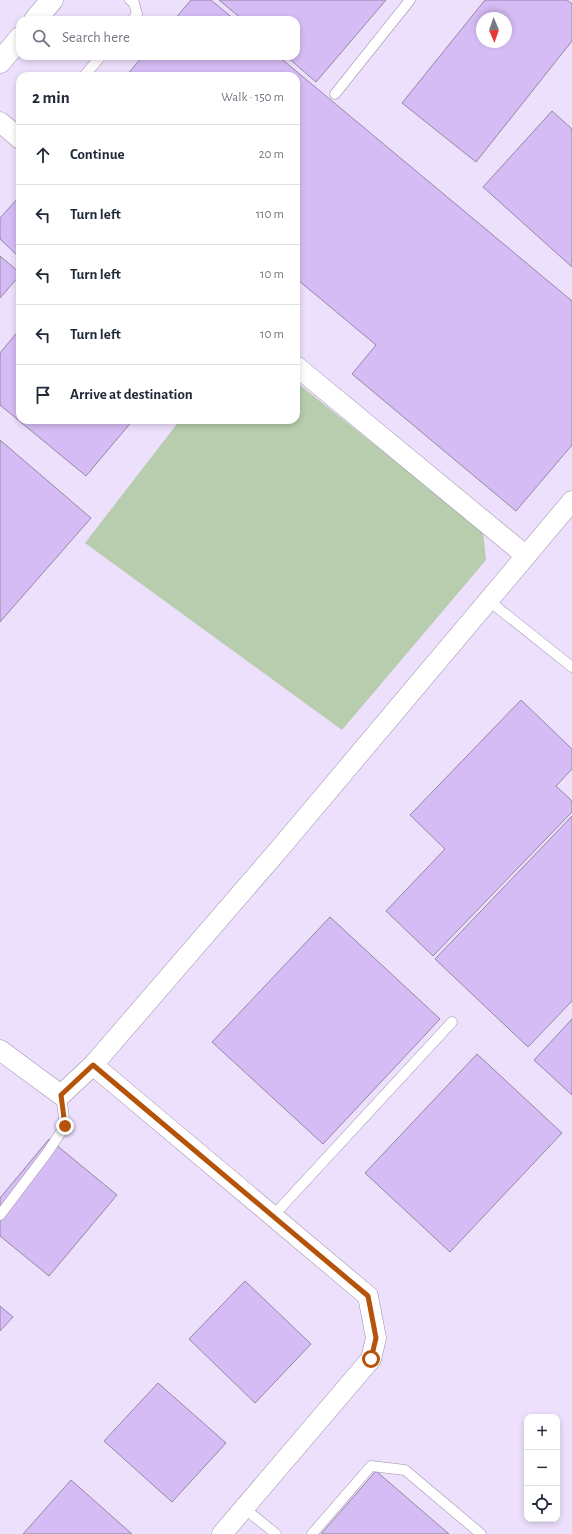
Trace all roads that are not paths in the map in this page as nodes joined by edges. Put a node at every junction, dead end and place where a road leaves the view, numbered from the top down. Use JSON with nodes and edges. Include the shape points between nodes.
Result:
{"nodes":[{"id":1,"x":130,"y":0,"type":"edge"},
{"id":2,"x":410,"y":0,"type":"edge"},
{"id":3,"x":49,"y":1,"type":"edge"},
{"id":4,"x":38,"y":16,"type":"edge"},
{"id":5,"x":135,"y":16,"type":"edge"},
{"id":6,"x":16,"y":43,"type":"edge"},
{"id":7,"x":98,"y":60,"type":"edge"},
{"id":8,"x":0,"y":62,"type":"edge"},
{"id":9,"x":87,"y":72,"type":"edge"},
{"id":10,"x":335,"y":94,"type":"dead end"},
{"id":11,"x":0,"y":122,"type":"edge"},
{"id":12,"x":16,"y":136,"type":"edge"},
{"id":13,"x":300,"y":369,"type":"edge"},
{"id":14,"x":572,"y":501,"type":"edge"},
{"id":15,"x":525,"y":555,"type":"junction"},
{"id":16,"x":488,"y":600,"type":"junction"},
{"id":17,"x":572,"y":668,"type":"edge"},
{"id":18,"x":452,"y":1022,"type":"dead end"},
{"id":19,"x":0,"y":1050,"type":"edge"},
{"id":20,"x":93,"y":1065,"type":"junction"},
{"id":21,"x":61,"y":1095,"type":"junction"},
{"id":22,"x":0,"y":1215,"type":"edge"},
{"id":23,"x":273,"y":1216,"type":"junction"},
{"id":24,"x":244,"y":1508,"type":"junction"},
{"id":25,"x":222,"y":1534,"type":"edge"},
{"id":26,"x":276,"y":1534,"type":"edge"},
{"id":27,"x":312,"y":1534,"type":"edge"},
{"id":28,"x":481,"y":1534,"type":"edge"}],
"edges":[{"from":1,"to":5,"type":"lane","via":[[134,3]]},
{"from":2,"to":10,"type":"lane"},
{"from":3,"to":4,"type":"main road"},
{"from":6,"to":8,"type":"main road"},
{"from":7,"to":9,"type":"lane"},
{"from":11,"to":12,"type":"street"},
{"from":13,"to":15,"type":"street"},
{"from":14,"to":15,"type":"street"},
{"from":15,"to":16,"type":"street"},
{"from":16,"to":17,"type":"lane"},
{"from":16,"to":20,"type":"street","via":[[286,841]]},
{"from":18,"to":23,"type":"lane"},
{"from":19,"to":21,"type":"street"},
{"from":20,"to":21,"type":"street"},
{"from":20,"to":23,"type":"street"},
{"from":21,"to":22,"type":"lane","via":[[65,1126]]},
{"from":23,"to":24,"type":"street","via":[[368,1296],[376,1338],[371,1359]]},
{"from":24,"to":25,"type":"street"},
{"from":24,"to":26,"type":"lane"},
{"from":27,"to":28,"type":"lane","via":[[371,1466],[405,1470]]}]}
